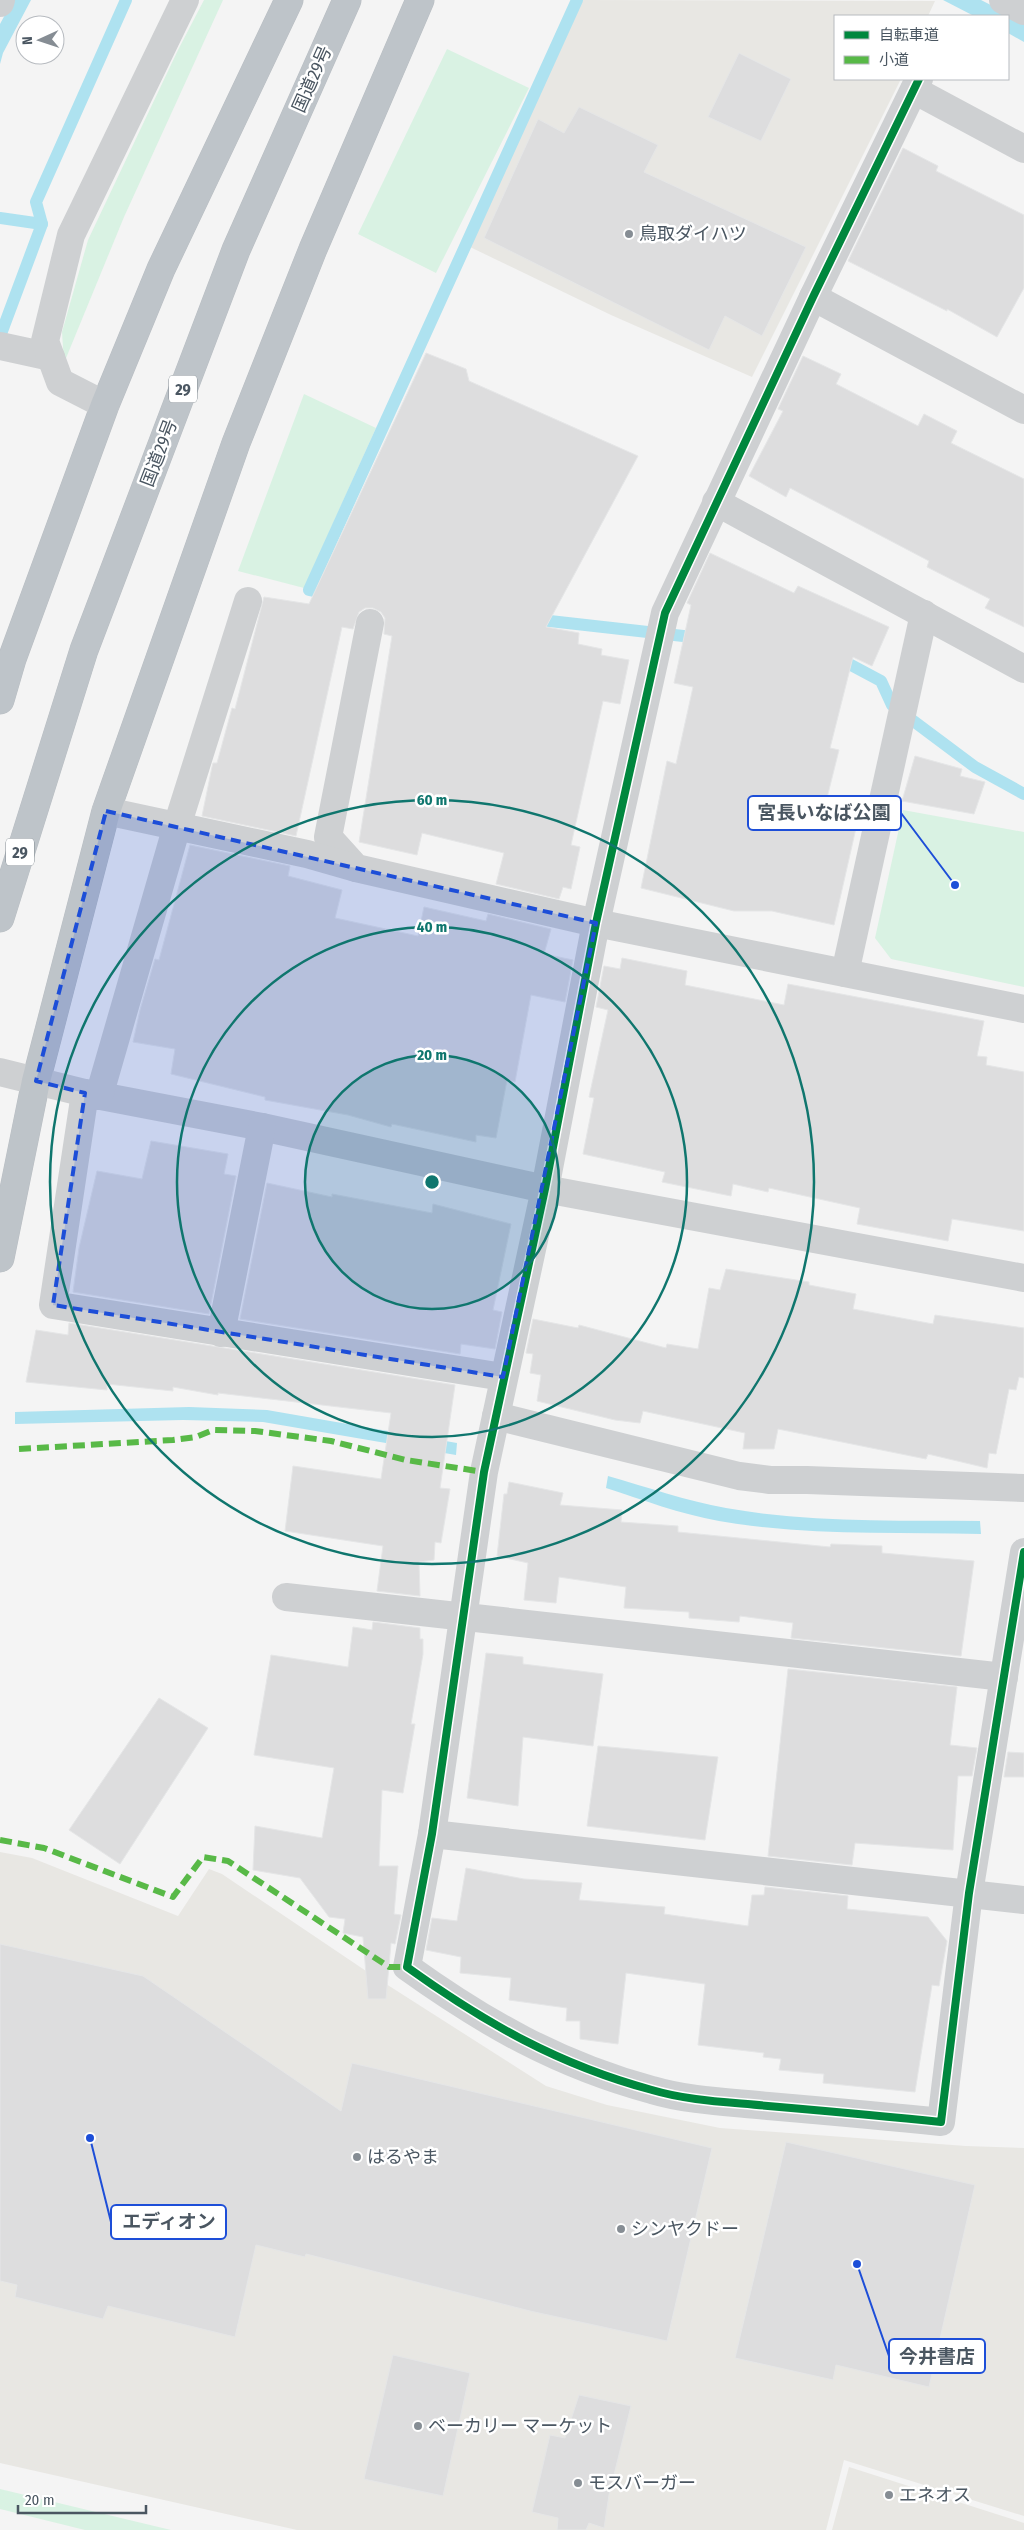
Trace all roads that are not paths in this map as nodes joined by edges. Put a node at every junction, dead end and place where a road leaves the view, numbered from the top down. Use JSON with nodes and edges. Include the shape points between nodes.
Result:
{"nodes":[{"id":1,"x":185,"y":0,"type":"edge"},
{"id":2,"x":289,"y":0,"type":"edge"},
{"id":3,"x":347,"y":0,"type":"edge"},
{"id":4,"x":420,"y":0,"type":"edge"},
{"id":5,"x":1003,"y":0,"type":"edge"},
{"id":6,"x":1024,"y":11,"type":"edge"},
{"id":7,"x":917,"y":84,"type":"edge"},
{"id":8,"x":1024,"y":149,"type":"edge"},
{"id":9,"x":813,"y":297,"type":"junction"},
{"id":10,"x":0,"y":346,"type":"edge"},
{"id":11,"x":51,"y":357,"type":"junction"},
{"id":12,"x":105,"y":405,"type":"junction"},
{"id":13,"x":1024,"y":410,"type":"edge"},
{"id":14,"x":716,"y":502,"type":"junction"},
{"id":15,"x":248,"y":601,"type":"dead end"},
{"id":16,"x":924,"y":614,"type":"junction"},
{"id":17,"x":370,"y":622,"type":"dead end"},
{"id":18,"x":1024,"y":669,"type":"edge"},
{"id":19,"x":0,"y":700,"type":"edge"},
{"id":20,"x":106,"y":811,"type":"junction"},
{"id":21,"x":177,"y":826,"type":"junction"},
{"id":22,"x":356,"y":868,"type":"junction"},
{"id":23,"x":0,"y":918,"type":"edge"},
{"id":24,"x":596,"y":923,"type":"junction"},
{"id":25,"x":845,"y":973,"type":"junction"},
{"id":26,"x":1024,"y":1009,"type":"edge"},
{"id":27,"x":0,"y":1072,"type":"edge"},
{"id":28,"x":36,"y":1081,"type":"junction"},
{"id":29,"x":92,"y":1094,"type":"junction"},
{"id":30,"x":262,"y":1127,"type":"junction"},
{"id":31,"x":545,"y":1189,"type":"junction"},
{"id":32,"x":0,"y":1258,"type":"edge"},
{"id":33,"x":1024,"y":1278,"type":"edge"},
{"id":34,"x":221,"y":1332,"type":"junction"},
{"id":35,"x":504,"y":1377,"type":"junction"},
{"id":36,"x":496,"y":1416,"type":"junction"},
{"id":37,"x":1024,"y":1488,"type":"edge"},
{"id":38,"x":1024,"y":1552,"type":"edge"},
{"id":39,"x":286,"y":1597,"type":"dead end"},
{"id":40,"x":464,"y":1615,"type":"junction"},
{"id":41,"x":1004,"y":1676,"type":"junction"},
{"id":42,"x":432,"y":1834,"type":"junction"},
{"id":43,"x":969,"y":1893,"type":"junction"},
{"id":44,"x":1024,"y":1900,"type":"edge"}],
"edges":[{"from":1,"to":11,"type":"street","via":[[71,235],[45,341]]},
{"from":2,"to":12,"type":"highway","via":[[161,269]]},
{"from":3,"to":23,"type":"highway","name":"国道29号","number":"29","via":[[236,250],[84,650]]},
{"from":4,"to":20,"type":"highway","via":[[313,249],[236,443]]},
{"from":5,"to":6,"type":"street"},
{"from":7,"to":8,"type":"street"},
{"from":7,"to":9,"type":"street"},
{"from":9,"to":13,"type":"street"},
{"from":9,"to":14,"type":"street"},
{"from":10,"to":11,"type":"street"},
{"from":11,"to":12,"type":"street","via":[[60,382]]},
{"from":12,"to":19,"type":"highway"},
{"from":14,"to":16,"type":"street"},
{"from":14,"to":24,"type":"street","via":[[665,613]]},
{"from":15,"to":21,"type":"street"},
{"from":16,"to":18,"type":"street"},
{"from":16,"to":25,"type":"street"},
{"from":17,"to":22,"type":"street","via":[[328,837]]},
{"from":20,"to":21,"type":"street"},
{"from":20,"to":28,"type":"highway"},
{"from":21,"to":22,"type":"street"},
{"from":21,"to":29,"type":"street"},
{"from":22,"to":24,"type":"street"},
{"from":24,"to":25,"type":"street"},
{"from":24,"to":31,"type":"street"},
{"from":25,"to":26,"type":"street"},
{"from":27,"to":28,"type":"street"},
{"from":28,"to":29,"type":"street"},
{"from":28,"to":32,"type":"highway"},
{"from":29,"to":30,"type":"street"},
{"from":29,"to":34,"type":"street","via":[[53,1306]]},
{"from":30,"to":31,"type":"street"},
{"from":30,"to":34,"type":"street"},
{"from":31,"to":33,"type":"street"},
{"from":31,"to":35,"type":"street"},
{"from":34,"to":35,"type":"street"},
{"from":35,"to":36,"type":"street"},
{"from":36,"to":37,"type":"street","via":[[739,1476],[770,1480]]},
{"from":36,"to":40,"type":"street","via":[[484,1472]]},
{"from":38,"to":41,"type":"street"},
{"from":39,"to":40,"type":"street"},
{"from":40,"to":41,"type":"street"},
{"from":40,"to":42,"type":"street"},
{"from":41,"to":43,"type":"street"},
{"from":42,"to":43,"type":"street"},
{"from":42,"to":43,"type":"street","via":[[407,1967],[472,2013],[544,2052],[653,2091],[704,2100],[941,2122]]},
{"from":43,"to":44,"type":"street"}]}
